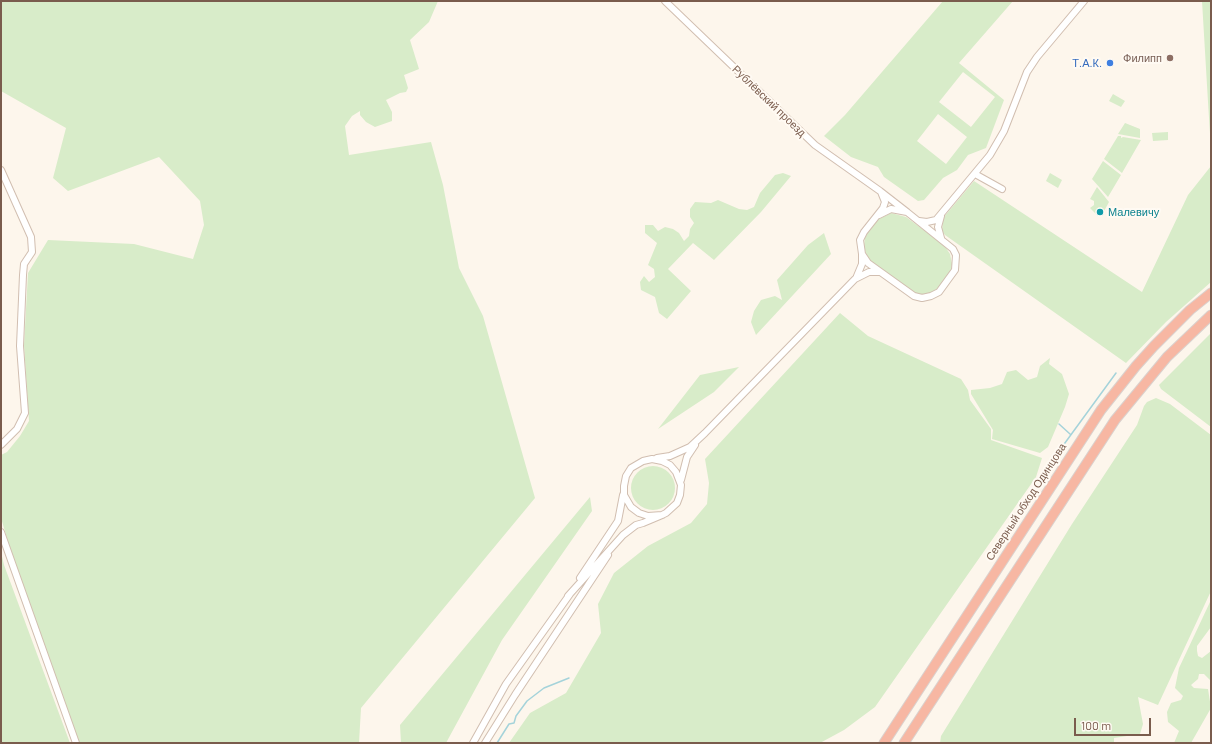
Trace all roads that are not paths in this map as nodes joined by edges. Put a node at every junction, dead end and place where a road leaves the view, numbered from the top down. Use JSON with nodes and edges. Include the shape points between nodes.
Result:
{"nodes":[{"id":1,"x":665,"y":1,"type":"edge"},
{"id":2,"x":1084,"y":1,"type":"edge"},
{"id":3,"x":1,"y":170,"type":"edge"},
{"id":4,"x":975,"y":174,"type":"junction"},
{"id":5,"x":1002,"y":189,"type":"dead end"},
{"id":6,"x":880,"y":191,"type":"junction"},
{"id":7,"x":906,"y":212,"type":"junction"},
{"id":8,"x":879,"y":215,"type":"junction"},
{"id":9,"x":941,"y":215,"type":"junction"},
{"id":10,"x":919,"y":221,"type":"junction"},
{"id":11,"x":942,"y":239,"type":"junction"},
{"id":12,"x":862,"y":254,"type":"junction"},
{"id":13,"x":879,"y":272,"type":"junction"},
{"id":14,"x":855,"y":279,"type":"junction"},
{"id":15,"x":1211,"y":293,"type":"edge"},
{"id":16,"x":1211,"y":316,"type":"edge"},
{"id":17,"x":705,"y":433,"type":"junction"},
{"id":18,"x":1,"y":445,"type":"edge"},
{"id":19,"x":648,"y":459,"type":"junction"},
{"id":20,"x":624,"y":490,"type":"junction"},
{"id":21,"x":681,"y":490,"type":"junction"},
{"id":22,"x":662,"y":515,"type":"junction"},
{"id":23,"x":1,"y":532,"type":"edge"},
{"id":24,"x":615,"y":544,"type":"junction"},
{"id":25,"x":568,"y":596,"type":"junction"},
{"id":26,"x":76,"y":743,"type":"edge"},
{"id":27,"x":473,"y":743,"type":"edge"},
{"id":28,"x":485,"y":743,"type":"edge"},
{"id":29,"x":884,"y":743,"type":"edge"},
{"id":30,"x":904,"y":743,"type":"edge"}],
"edges":[{"from":1,"to":6,"type":"street","name":"Рублёвский проезд","via":[[814,145]]},
{"from":2,"to":4,"type":"street","via":[[1027,72],[998,143]]},
{"from":3,"to":18,"type":"street","via":[[31,237],[32,252],[24,264],[23,275],[20,346],[25,413],[17,429]]},
{"from":4,"to":5,"type":"street"},
{"from":4,"to":9,"type":"street"},
{"from":6,"to":7,"type":"street","name":"Рублёвский проезд"},
{"from":6,"to":8,"type":"street","via":[[885,202]]},
{"from":7,"to":8,"type":"street","via":[[891,209]]},
{"from":7,"to":10,"type":"street"},
{"from":8,"to":12,"type":"street","via":[[860,240]]},
{"from":9,"to":10,"type":"street","via":[[932,222]]},
{"from":9,"to":11,"type":"street","via":[[938,227]]},
{"from":10,"to":11,"type":"street"},
{"from":11,"to":13,"type":"street","via":[[956,255],[955,270],[939,292],[922,298],[914,296]]},
{"from":12,"to":13,"type":"street"},
{"from":12,"to":14,"type":"street","via":[[862,264]]},
{"from":13,"to":14,"type":"street","via":[[869,272]]},
{"from":14,"to":17,"type":"street"},
{"from":15,"to":29,"type":"highway","name":"Северный обход Одинцова","via":[[1154,346],[1101,410]]},
{"from":16,"to":30,"type":"highway","via":[[1167,357],[1116,420]]},
{"from":17,"to":19,"type":"street","via":[[681,452]]},
{"from":17,"to":21,"type":"street","via":[[687,457]]},
{"from":19,"to":20,"type":"street","via":[[631,468],[626,476]]},
{"from":19,"to":21,"type":"street","via":[[662,460],[670,465],[679,476]]},
{"from":20,"to":22,"type":"street","via":[[628,504],[635,511],[648,516]]},
{"from":20,"to":25,"type":"street","via":[[622,510],[616,525]]},
{"from":21,"to":22,"type":"street","via":[[677,504]]},
{"from":22,"to":24,"type":"street","via":[[636,525]]},
{"from":23,"to":26,"type":"street"},
{"from":24,"to":25,"type":"street"},
{"from":24,"to":28,"type":"street"},
{"from":25,"to":27,"type":"street","via":[[506,684]]}]}
